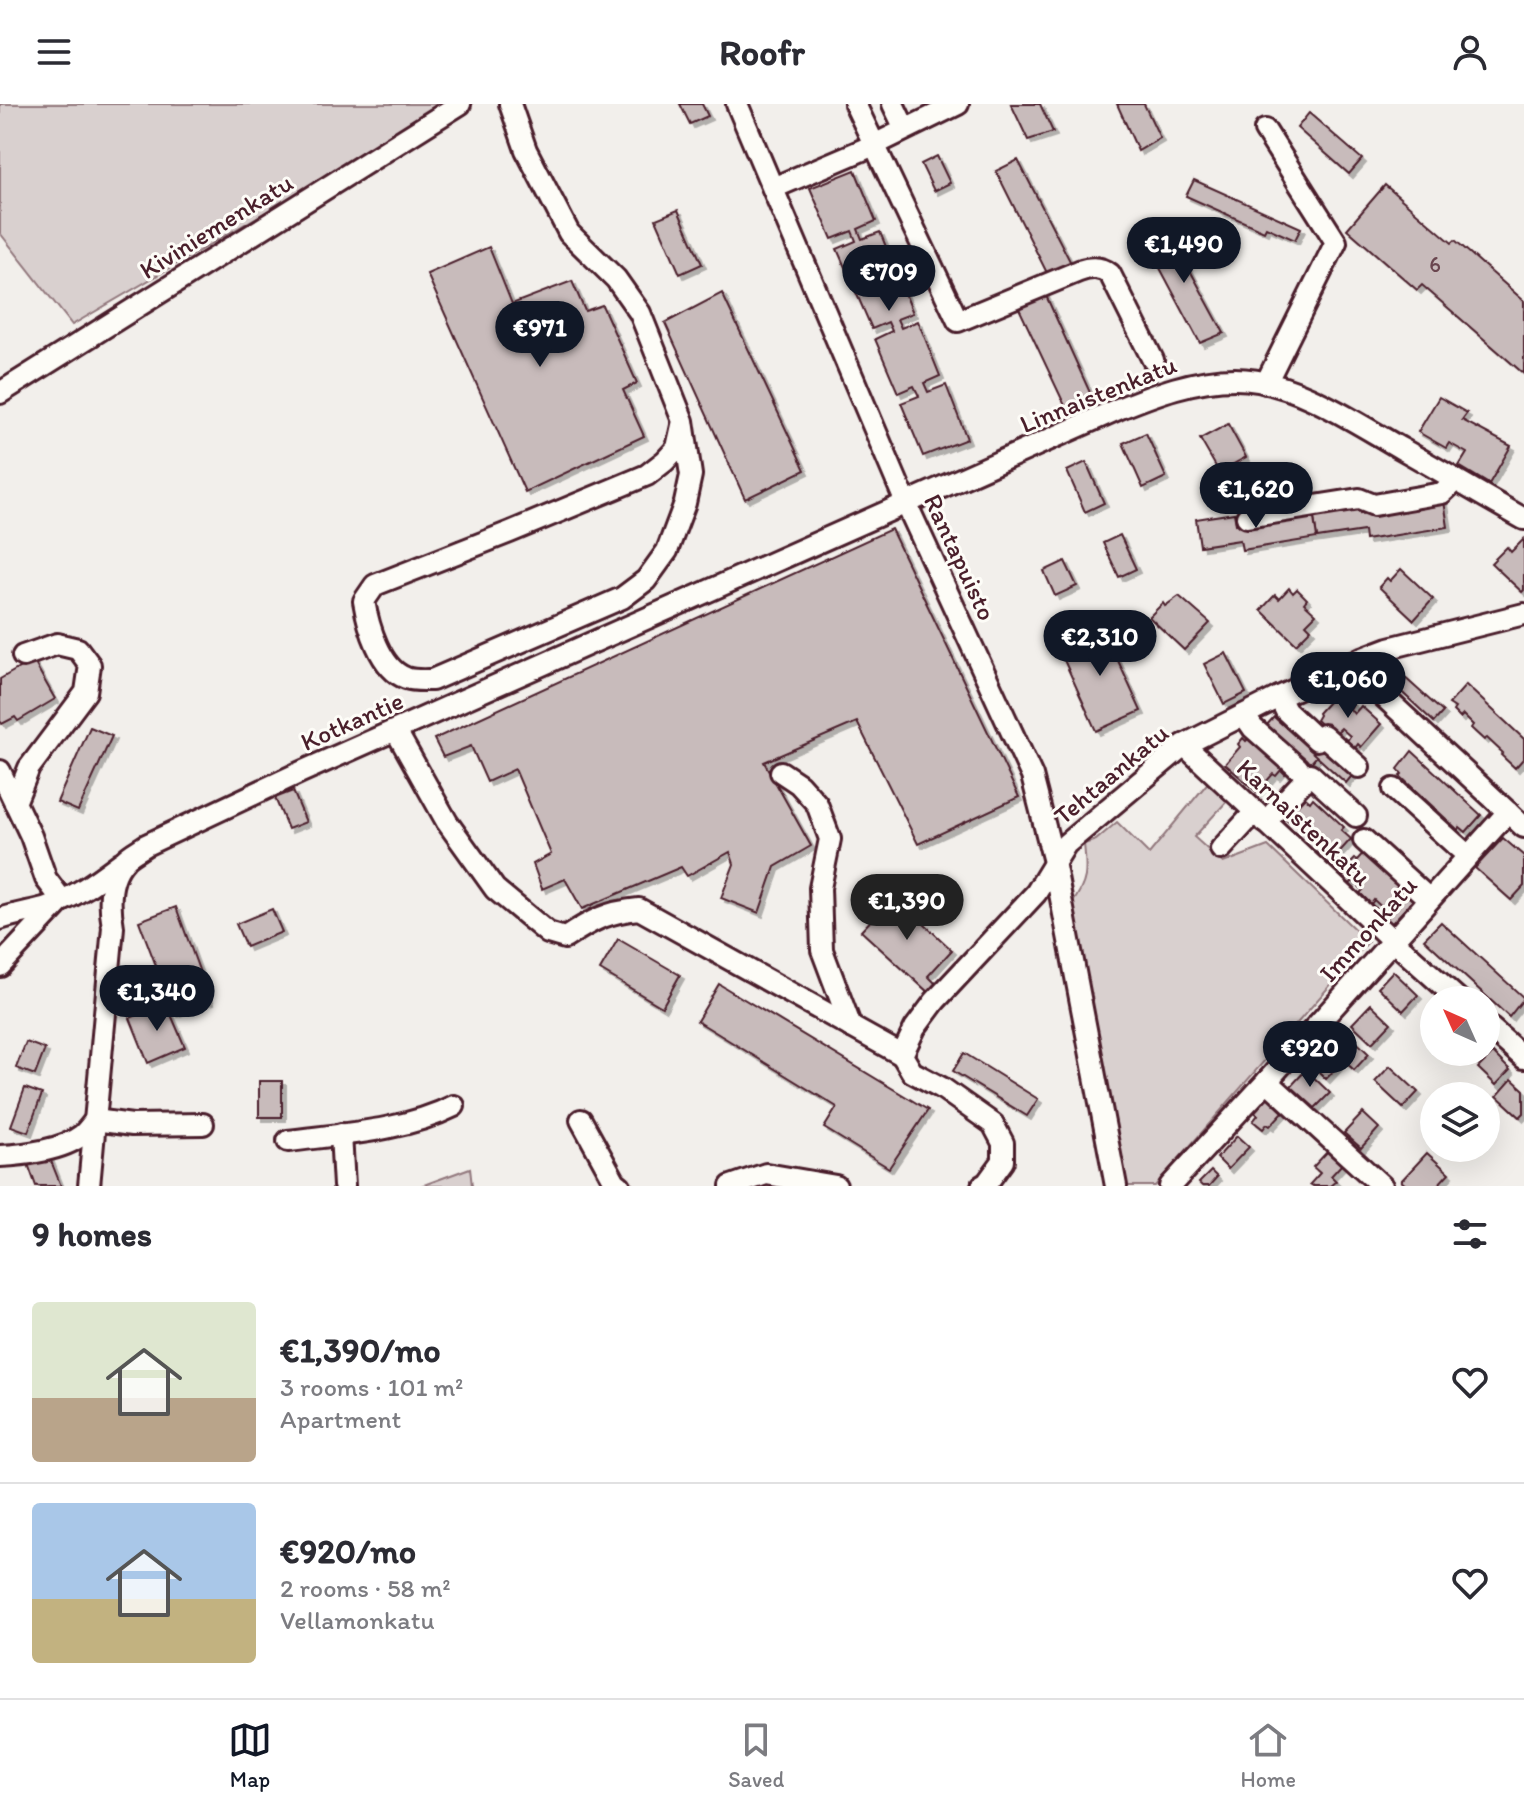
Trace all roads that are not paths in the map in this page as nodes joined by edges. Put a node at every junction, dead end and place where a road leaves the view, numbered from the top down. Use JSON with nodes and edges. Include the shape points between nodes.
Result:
{"nodes":[{"id":1,"x":460,"y":104,"type":"edge"},
{"id":2,"x":510,"y":104,"type":"edge"},
{"id":3,"x":737,"y":104,"type":"edge"},
{"id":4,"x":855,"y":104,"type":"edge"},
{"id":5,"x":893,"y":104,"type":"edge"},
{"id":6,"x":958,"y":104,"type":"edge"},
{"id":7,"x":905,"y":129,"type":"junction"},
{"id":8,"x":1265,"y":130,"type":"dead end"},
{"id":9,"x":874,"y":145,"type":"junction"},
{"id":10,"x":773,"y":188,"type":"junction"},
{"id":11,"x":1153,"y":360,"type":"dead end"},
{"id":12,"x":1266,"y":383,"type":"junction"},
{"id":13,"x":0,"y":393,"type":"edge"},
{"id":14,"x":683,"y":421,"type":"junction"},
{"id":15,"x":1456,"y":480,"type":"junction"},
{"id":16,"x":906,"y":503,"type":"junction"},
{"id":17,"x":1247,"y":517,"type":"dead end"},
{"id":18,"x":1524,"y":519,"type":"edge"},
{"id":19,"x":1524,"y":614,"type":"edge"},
{"id":20,"x":23,"y":656,"type":"dead end"},
{"id":21,"x":1360,"y":659,"type":"junction"},
{"id":22,"x":1279,"y":697,"type":"junction"},
{"id":23,"x":1244,"y":715,"type":"junction"},
{"id":24,"x":396,"y":731,"type":"junction"},
{"id":25,"x":1184,"y":745,"type":"junction"},
{"id":26,"x":1359,"y":767,"type":"dead end"},
{"id":27,"x":1298,"y":768,"type":"dead end"},
{"id":28,"x":0,"y":771,"type":"edge"},
{"id":29,"x":781,"y":772,"type":"dead end"},
{"id":30,"x":1394,"y":789,"type":"dead end"},
{"id":31,"x":15,"y":803,"type":"junction"},
{"id":32,"x":1508,"y":812,"type":"junction"},
{"id":33,"x":1356,"y":816,"type":"dead end"},
{"id":34,"x":1260,"y":817,"type":"junction"},
{"id":35,"x":1524,"y":827,"type":"edge"},
{"id":36,"x":1364,"y":840,"type":"dead end"},
{"id":37,"x":1221,"y":849,"type":"dead end"},
{"id":38,"x":1468,"y":856,"type":"junction"},
{"id":39,"x":125,"y":860,"type":"junction"},
{"id":40,"x":1054,"y":862,"type":"junction"},
{"id":41,"x":1429,"y":899,"type":"junction"},
{"id":42,"x":62,"y":900,"type":"junction"},
{"id":43,"x":0,"y":919,"type":"edge"},
{"id":44,"x":1392,"y":940,"type":"junction"},
{"id":45,"x":0,"y":966,"type":"edge"},
{"id":46,"x":1443,"y":986,"type":"edge"},
{"id":47,"x":851,"y":1027,"type":"junction"},
{"id":48,"x":1500,"y":1037,"type":"edge"},
{"id":49,"x":902,"y":1055,"type":"junction"},
{"id":50,"x":1524,"y":1058,"type":"edge"},
{"id":51,"x":1267,"y":1081,"type":"junction"},
{"id":52,"x":454,"y":1106,"type":"dead end"},
{"id":53,"x":95,"y":1120,"type":"junction"},
{"id":54,"x":581,"y":1120,"type":"dead end"},
{"id":55,"x":203,"y":1124,"type":"dead end"},
{"id":56,"x":341,"y":1134,"type":"junction"},
{"id":57,"x":288,"y":1141,"type":"dead end"},
{"id":58,"x":0,"y":1156,"type":"edge"},
{"id":59,"x":89,"y":1186,"type":"edge"},
{"id":60,"x":344,"y":1186,"type":"edge"},
{"id":61,"x":620,"y":1186,"type":"edge"},
{"id":62,"x":731,"y":1186,"type":"edge"},
{"id":63,"x":836,"y":1186,"type":"edge"},
{"id":64,"x":982,"y":1186,"type":"edge"},
{"id":65,"x":1116,"y":1186,"type":"edge"},
{"id":66,"x":1170,"y":1186,"type":"edge"},
{"id":67,"x":1382,"y":1186,"type":"edge"}],
"edges":[{"from":1,"to":13,"type":"street","name":"Kiviniemenkatu"},
{"from":2,"to":14,"type":"street","via":[[526,150],[569,233],[616,279],[640,313]]},
{"from":3,"to":10,"type":"street","name":"Rantapuisto"},
{"from":4,"to":9,"type":"street"},
{"from":5,"to":7,"type":"street"},
{"from":6,"to":7,"type":"street"},
{"from":7,"to":9,"type":"street"},
{"from":8,"to":12,"type":"street","via":[[1336,242]]},
{"from":9,"to":10,"type":"street"},
{"from":9,"to":11,"type":"street","via":[[958,321],[1098,268],[1110,274]]},
{"from":10,"to":16,"type":"street","name":"Rantapuisto"},
{"from":12,"to":15,"type":"street","name":"Linnaistenkatu","via":[[1344,416]]},
{"from":12,"to":16,"type":"street","name":"Linnaistenkatu","via":[[1208,381],[1152,395]]},
{"from":14,"to":14,"type":"street","via":[[677,448],[647,475],[375,585],[364,601],[385,662],[405,678],[432,680],[622,598],[646,580],[667,551],[685,503],[691,475]]},
{"from":15,"to":17,"type":"street","via":[[1442,493],[1374,505],[1359,499]]},
{"from":15,"to":18,"type":"street","name":"Linnaistenkatu"},
{"from":16,"to":24,"type":"street","name":"Kotkantie"},
{"from":16,"to":40,"type":"street","name":"Rantapuisto","via":[[1032,776]]},
{"from":19,"to":21,"type":"street","name":"Tehtaankatu"},
{"from":20,"to":31,"type":"street","via":[[57,644],[78,649],[90,665],[86,692],[29,768]]},
{"from":21,"to":22,"type":"street","name":"Tehtaankatu"},
{"from":21,"to":32,"type":"street","via":[[1369,683]]},
{"from":22,"to":23,"type":"street","name":"Tehtaankatu"},
{"from":22,"to":26,"type":"street","via":[[1286,711],[1317,740],[1323,735]]},
{"from":23,"to":25,"type":"street","name":"Tehtaankatu"},
{"from":23,"to":27,"type":"street"},
{"from":24,"to":39,"type":"street","name":"Kotkantie","via":[[146,845]]},
{"from":24,"to":47,"type":"street","via":[[447,822],[495,889],[548,933],[565,938],[592,920],[639,909]]},
{"from":25,"to":34,"type":"street","name":"Karnaistenkatu"},
{"from":25,"to":40,"type":"street","name":"Tehtaankatu","via":[[1066,844]]},
{"from":28,"to":31,"type":"street"},
{"from":29,"to":47,"type":"street","via":[[817,804],[830,839],[820,888],[822,950]]},
{"from":30,"to":38,"type":"street"},
{"from":31,"to":42,"type":"street","via":[[46,879]]},
{"from":32,"to":35,"type":"street"},
{"from":32,"to":38,"type":"street","name":"Immonkatu"},
{"from":33,"to":34,"type":"street","via":[[1310,774]]},
{"from":34,"to":37,"type":"street"},
{"from":34,"to":44,"type":"street","name":"Karnaistenkatu"},
{"from":36,"to":41,"type":"street"},
{"from":38,"to":41,"type":"street","name":"Immonkatu"},
{"from":39,"to":42,"type":"street","name":"Kotkantie"},
{"from":39,"to":53,"type":"street","via":[[111,894],[113,927]]},
{"from":40,"to":49,"type":"street","name":"Tehtaankatu","via":[[1036,893],[935,1001]]},
{"from":40,"to":65,"type":"street","name":"Rantapuisto"},
{"from":41,"to":44,"type":"street","name":"Immonkatu"},
{"from":42,"to":43,"type":"street"},
{"from":42,"to":45,"type":"street"},
{"from":44,"to":46,"type":"street","name":"Karnaistenkatu"},
{"from":44,"to":51,"type":"street","name":"Immonkatu"},
{"from":47,"to":49,"type":"street"},
{"from":48,"to":50,"type":"street"},
{"from":49,"to":64,"type":"street","via":[[912,1072],[993,1124],[1003,1143],[1003,1161]]},
{"from":51,"to":66,"type":"street","name":"Immonkatu"},
{"from":51,"to":67,"type":"street"},
{"from":52,"to":56,"type":"street","via":[[433,1117]]},
{"from":53,"to":55,"type":"street"},
{"from":53,"to":58,"type":"street","via":[[81,1136],[57,1146]]},
{"from":53,"to":59,"type":"street"},
{"from":54,"to":61,"type":"street"},
{"from":56,"to":57,"type":"street"},
{"from":56,"to":60,"type":"street"},
{"from":62,"to":63,"type":"street","via":[[766,1174]]}]}
